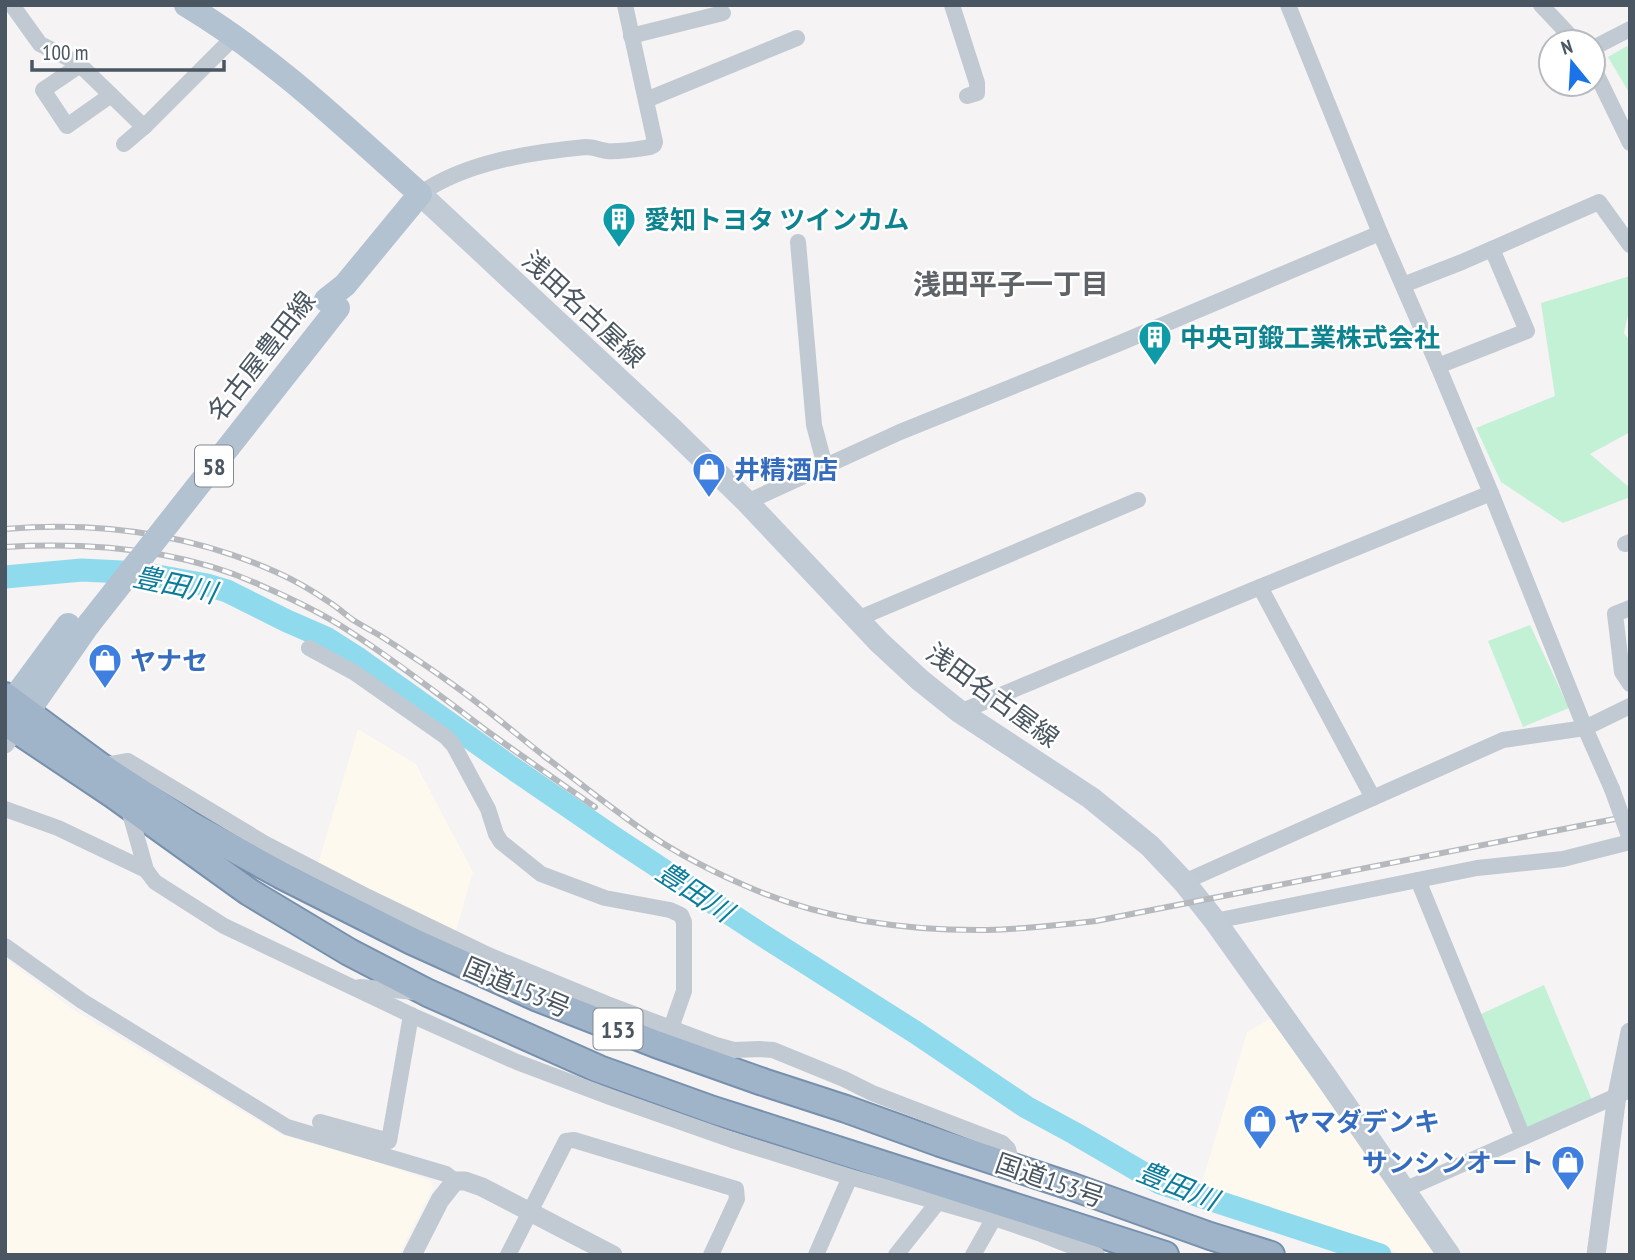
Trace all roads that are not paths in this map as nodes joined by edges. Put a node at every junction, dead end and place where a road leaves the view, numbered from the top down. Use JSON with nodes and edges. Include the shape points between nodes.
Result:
{"nodes":[{"id":1,"x":12,"y":5,"type":"edge"},
{"id":2,"x":186,"y":5,"type":"edge"},
{"id":3,"x":625,"y":5,"type":"edge"},
{"id":4,"x":953,"y":5,"type":"edge"},
{"id":5,"x":1288,"y":5,"type":"edge"},
{"id":6,"x":1541,"y":5,"type":"edge"},
{"id":7,"x":723,"y":13,"type":"dead end"},
{"id":8,"x":1563,"y":28,"type":"edge"},
{"id":9,"x":1630,"y":29,"type":"edge"},
{"id":10,"x":631,"y":36,"type":"junction"},
{"id":11,"x":234,"y":37,"type":"junction"},
{"id":12,"x":797,"y":38,"type":"dead end"},
{"id":13,"x":1607,"y":41,"type":"edge"},
{"id":14,"x":80,"y":65,"type":"junction"},
{"id":15,"x":111,"y":95,"type":"junction"},
{"id":16,"x":967,"y":96,"type":"dead end"},
{"id":17,"x":1607,"y":96,"type":"edge"},
{"id":18,"x":646,"y":100,"type":"junction"},
{"id":19,"x":144,"y":127,"type":"junction"},
{"id":20,"x":124,"y":144,"type":"dead end"},
{"id":21,"x":1630,"y":144,"type":"edge"},
{"id":22,"x":426,"y":190,"type":"junction"},
{"id":23,"x":1380,"y":233,"type":"junction"},
{"id":24,"x":798,"y":242,"type":"dead end"},
{"id":25,"x":1630,"y":245,"type":"edge"},
{"id":26,"x":1492,"y":250,"type":"junction"},
{"id":27,"x":1404,"y":285,"type":"junction"},
{"id":28,"x":1438,"y":366,"type":"junction"},
{"id":29,"x":825,"y":466,"type":"junction"},
{"id":30,"x":1491,"y":493,"type":"junction"},
{"id":31,"x":1138,"y":500,"type":"dead end"},
{"id":32,"x":747,"y":502,"type":"junction"},
{"id":33,"x":1260,"y":587,"type":"junction"},
{"id":34,"x":1630,"y":608,"type":"edge"},
{"id":35,"x":858,"y":619,"type":"junction"},
{"id":36,"x":309,"y":649,"type":"dead end"},
{"id":37,"x":1625,"y":655,"type":"edge"},
{"id":38,"x":1630,"y":684,"type":"edge"},
{"id":39,"x":1630,"y":706,"type":"edge"},
{"id":40,"x":960,"y":712,"type":"junction"},
{"id":41,"x":11,"y":716,"type":"edge"},
{"id":42,"x":1584,"y":728,"type":"junction"},
{"id":43,"x":1374,"y":798,"type":"junction"},
{"id":44,"x":128,"y":806,"type":"junction"},
{"id":45,"x":5,"y":809,"type":"edge"},
{"id":46,"x":1630,"y":838,"type":"edge"},
{"id":47,"x":146,"y":870,"type":"junction"},
{"id":48,"x":1418,"y":880,"type":"junction"},
{"id":49,"x":1184,"y":882,"type":"junction"},
{"id":50,"x":1215,"y":921,"type":"junction"},
{"id":51,"x":5,"y":946,"type":"edge"},
{"id":52,"x":349,"y":986,"type":"junction"},
{"id":53,"x":547,"y":991,"type":"junction"},
{"id":54,"x":428,"y":993,"type":"junction"},
{"id":55,"x":411,"y":1015,"type":"junction"},
{"id":56,"x":671,"y":1028,"type":"junction"},
{"id":57,"x":1630,"y":1032,"type":"edge"},
{"id":58,"x":706,"y":1052,"type":"junction"},
{"id":59,"x":560,"y":1053,"type":"junction"},
{"id":60,"x":517,"y":1062,"type":"junction"},
{"id":61,"x":1623,"y":1092,"type":"edge"},
{"id":62,"x":872,"y":1093,"type":"junction"},
{"id":63,"x":846,"y":1109,"type":"junction"},
{"id":64,"x":320,"y":1122,"type":"dead end"},
{"id":65,"x":1523,"y":1137,"type":"junction"},
{"id":66,"x":1013,"y":1168,"type":"junction"},
{"id":67,"x":850,"y":1177,"type":"junction"},
{"id":68,"x":454,"y":1181,"type":"junction"},
{"id":69,"x":1073,"y":1187,"type":"junction"},
{"id":70,"x":934,"y":1190,"type":"junction"},
{"id":71,"x":1404,"y":1190,"type":"junction"},
{"id":72,"x":954,"y":1207,"type":"junction"},
{"id":73,"x":530,"y":1211,"type":"junction"},
{"id":74,"x":994,"y":1218,"type":"junction"},
{"id":75,"x":1057,"y":1235,"type":"edge"},
{"id":76,"x":609,"y":1254,"type":"edge"},
{"id":77,"x":412,"y":1255,"type":"edge"},
{"id":78,"x":508,"y":1255,"type":"edge"},
{"id":79,"x":711,"y":1255,"type":"edge"},
{"id":80,"x":816,"y":1255,"type":"edge"},
{"id":81,"x":896,"y":1255,"type":"edge"},
{"id":82,"x":973,"y":1255,"type":"edge"},
{"id":83,"x":1097,"y":1255,"type":"edge"},
{"id":84,"x":1165,"y":1255,"type":"edge"},
{"id":85,"x":1271,"y":1255,"type":"edge"},
{"id":86,"x":1449,"y":1255,"type":"edge"},
{"id":87,"x":1596,"y":1255,"type":"edge"}],
"edges":[{"from":1,"to":14,"type":"street","via":[[40,44]]},
{"from":2,"to":11,"type":"main road"},
{"from":3,"to":10,"type":"street"},
{"from":4,"to":16,"type":"street","via":[[976,83],[977,93]]},
{"from":5,"to":23,"type":"street"},
{"from":6,"to":8,"type":"street"},
{"from":7,"to":10,"type":"street"},
{"from":9,"to":13,"type":"street"},
{"from":10,"to":18,"type":"street"},
{"from":11,"to":19,"type":"street"},
{"from":11,"to":22,"type":"main road"},
{"from":12,"to":18,"type":"street"},
{"from":14,"to":15,"type":"street"},
{"from":14,"to":15,"type":"street","via":[[43,90],[67,126]]},
{"from":15,"to":19,"type":"street"},
{"from":17,"to":21,"type":"street"},
{"from":18,"to":22,"type":"street","via":[[655,142],[650,147],[608,151],[590,147],[510,158],[455,175]]},
{"from":19,"to":20,"type":"street"},
{"from":22,"to":32,"type":"main road","name":"浅田名古屋線"},
{"from":22,"to":41,"type":"main road","name":"名古屋豊田線","number":"58","via":[[82,619]]},
{"from":23,"to":27,"type":"street"},
{"from":23,"to":29,"type":"street"},
{"from":24,"to":29,"type":"street","via":[[814,425]]},
{"from":25,"to":26,"type":"street","via":[[1599,202]]},
{"from":26,"to":27,"type":"street"},
{"from":26,"to":28,"type":"street","via":[[1527,331]]},
{"from":27,"to":28,"type":"street"},
{"from":28,"to":30,"type":"street"},
{"from":29,"to":32,"type":"street"},
{"from":30,"to":33,"type":"street"},
{"from":30,"to":42,"type":"street"},
{"from":31,"to":35,"type":"street"},
{"from":32,"to":35,"type":"main road","name":"浅田名古屋線"},
{"from":33,"to":40,"type":"street"},
{"from":33,"to":43,"type":"street"},
{"from":34,"to":37,"type":"street","via":[[1615,614]]},
{"from":35,"to":40,"type":"main road","name":"浅田名古屋線"},
{"from":36,"to":56,"type":"street","via":[[355,673],[446,737],[488,809],[501,842],[541,874],[605,898],[681,915],[684,991]]},
{"from":37,"to":38,"type":"street","via":[[1622,672]]},
{"from":39,"to":42,"type":"street"},
{"from":40,"to":49,"type":"main road","name":"浅田名古屋線","via":[[1091,798],[1150,846]]},
{"from":41,"to":44,"type":"highway","name":"国道153号","number":"153"},
{"from":41,"to":53,"type":"highway","name":"国道153号","number":"153","via":[[281,875],[412,941]]},
{"from":42,"to":43,"type":"street","via":[[1503,740]]},
{"from":42,"to":46,"type":"street","bridge":true},
{"from":43,"to":49,"type":"street"},
{"from":44,"to":47,"type":"street"},
{"from":44,"to":54,"type":"highway","name":"国道153号","number":"153","via":[[249,891]]},
{"from":45,"to":47,"type":"street","via":[[58,828]]},
{"from":46,"to":48,"type":"street","via":[[1563,859],[1477,867]]},
{"from":47,"to":52,"type":"street","number":"153","via":[[155,882],[224,926]]},
{"from":48,"to":50,"type":"street"},
{"from":48,"to":65,"type":"street"},
{"from":49,"to":50,"type":"main road","name":"浅田名古屋線"},
{"from":50,"to":71,"type":"main road","name":"浅田名古屋線"},
{"from":51,"to":68,"type":"street","via":[[82,1001],[287,1127],[446,1174]]},
{"from":52,"to":54,"type":"street"},
{"from":52,"to":55,"type":"street","number":"153"},
{"from":53,"to":56,"type":"street"},
{"from":53,"to":58,"type":"highway","name":"国道153号","number":"153"},
{"from":54,"to":59,"type":"highway","name":"国道153号","number":"153"},
{"from":55,"to":60,"type":"street","number":"153"},
{"from":55,"to":64,"type":"street","via":[[389,1141]]},
{"from":56,"to":58,"type":"street"},
{"from":57,"to":61,"type":"street"},
{"from":58,"to":62,"type":"street","via":[[774,1050]]},
{"from":58,"to":63,"type":"highway","name":"国道153号","number":"153"},
{"from":59,"to":60,"type":"street"},
{"from":59,"to":70,"type":"highway","name":"国道153号","number":"153","via":[[713,1110],[866,1159]]},
{"from":60,"to":67,"type":"street","number":"153"},
{"from":61,"to":65,"type":"street"},
{"from":61,"to":87,"type":"street"},
{"from":62,"to":63,"type":"street"},
{"from":62,"to":66,"type":"street","via":[[1002,1143]]},
{"from":63,"to":66,"type":"highway","name":"国道153号","number":"153"},
{"from":65,"to":71,"type":"street"},
{"from":66,"to":69,"type":"highway","name":"国道153号","number":"153"},
{"from":67,"to":70,"type":"street"},
{"from":67,"to":80,"type":"street"},
{"from":68,"to":73,"type":"street","via":[[482,1187]]},
{"from":68,"to":77,"type":"street"},
{"from":69,"to":75,"type":"highway"},
{"from":69,"to":85,"type":"highway","name":"国道153号","number":"153"},
{"from":70,"to":72,"type":"street"},
{"from":70,"to":72,"type":"street"},
{"from":70,"to":75,"type":"highway","name":"国道153号","number":"153"},
{"from":70,"to":81,"type":"street"},
{"from":71,"to":86,"type":"main road","name":"浅田名古屋線"},
{"from":72,"to":74,"type":"street"},
{"from":73,"to":76,"type":"street"},
{"from":73,"to":78,"type":"street"},
{"from":73,"to":79,"type":"street","via":[[566,1141],[574,1140],[736,1189],[737,1199]]},
{"from":74,"to":75,"type":"street"},
{"from":74,"to":82,"type":"street"},
{"from":75,"to":83,"type":"street"},
{"from":75,"to":84,"type":"highway","name":"国道153号","number":"153"}]}
